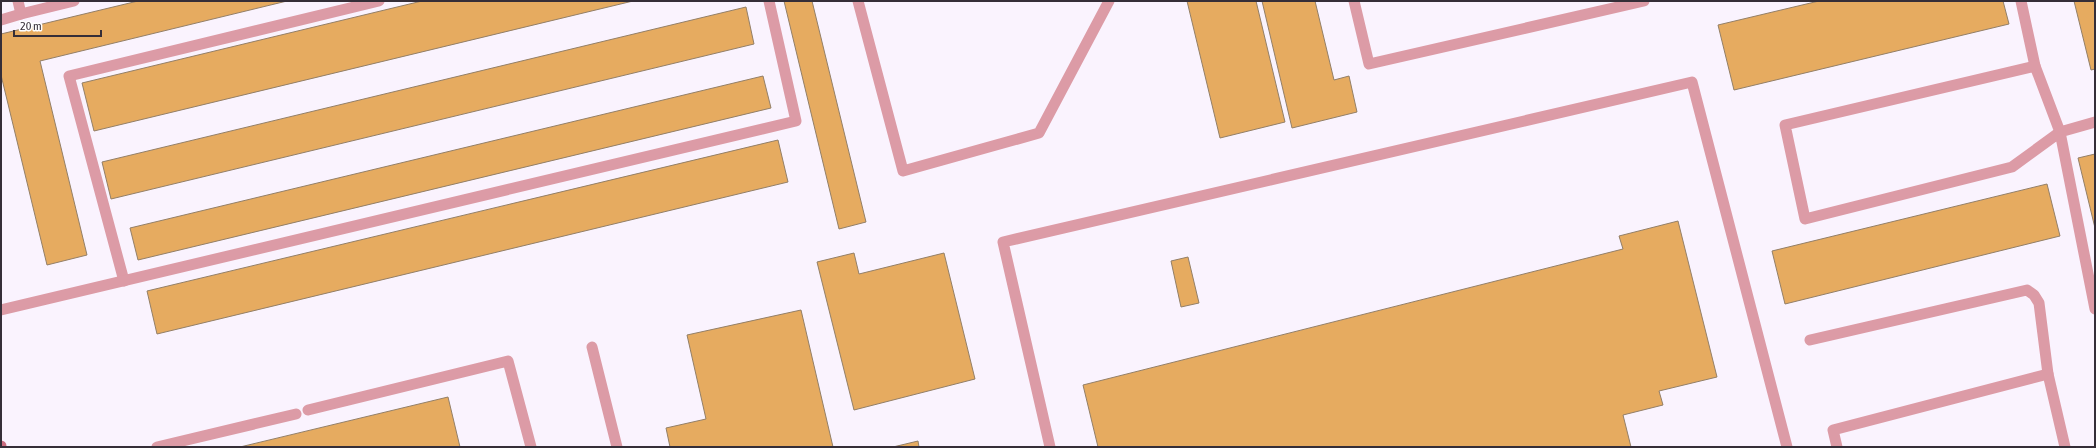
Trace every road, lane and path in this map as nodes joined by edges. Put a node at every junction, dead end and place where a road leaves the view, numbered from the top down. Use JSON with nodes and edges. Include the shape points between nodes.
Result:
{"nodes":[{"id":1,"x":18,"y":1,"type":"edge"},
{"id":2,"x":74,"y":1,"type":"edge"},
{"id":3,"x":379,"y":1,"type":"edge"},
{"id":4,"x":769,"y":1,"type":"edge"},
{"id":5,"x":858,"y":1,"type":"edge"},
{"id":6,"x":1109,"y":1,"type":"edge"},
{"id":7,"x":1354,"y":1,"type":"edge"},
{"id":8,"x":1644,"y":1,"type":"edge"},
{"id":9,"x":2021,"y":1,"type":"edge"},
{"id":10,"x":21,"y":14,"type":"junction"},
{"id":11,"x":1,"y":20,"type":"edge"},
{"id":12,"x":2035,"y":66,"type":"junction"},
{"id":13,"x":2095,"y":122,"type":"edge"},
{"id":14,"x":2060,"y":132,"type":"junction"},
{"id":15,"x":124,"y":281,"type":"junction"},
{"id":16,"x":2095,"y":309,"type":"edge"},
{"id":17,"x":1,"y":310,"type":"edge"},
{"id":18,"x":1810,"y":340,"type":"dead end"},
{"id":19,"x":592,"y":347,"type":"dead end"},
{"id":20,"x":2048,"y":374,"type":"junction"},
{"id":21,"x":308,"y":410,"type":"dead end"},
{"id":22,"x":296,"y":414,"type":"dead end"},
{"id":23,"x":157,"y":447,"type":"edge"},
{"id":24,"x":530,"y":447,"type":"edge"},
{"id":25,"x":617,"y":447,"type":"edge"},
{"id":26,"x":1050,"y":447,"type":"edge"},
{"id":27,"x":1787,"y":447,"type":"edge"},
{"id":28,"x":1837,"y":447,"type":"edge"},
{"id":29,"x":2065,"y":447,"type":"edge"}],
"edges":[{"from":1,"to":10,"type":"lane"},
{"from":2,"to":10,"type":"lane"},
{"from":3,"to":15,"type":"lane","via":[[69,76]]},
{"from":4,"to":15,"type":"lane","via":[[796,121]]},
{"from":5,"to":6,"type":"lane","via":[[902,171],[1039,133]]},
{"from":7,"to":8,"type":"lane","via":[[1369,64]]},
{"from":9,"to":12,"type":"lane"},
{"from":10,"to":11,"type":"lane"},
{"from":12,"to":14,"type":"lane"},
{"from":12,"to":14,"type":"lane","via":[[1785,125],[1805,219],[2012,167]]},
{"from":13,"to":14,"type":"lane"},
{"from":14,"to":16,"type":"lane"},
{"from":15,"to":17,"type":"lane"},
{"from":18,"to":20,"type":"lane","via":[[2027,290],[2039,303]]},
{"from":19,"to":25,"type":"lane"},
{"from":20,"to":28,"type":"lane","via":[[1833,430]]},
{"from":20,"to":29,"type":"lane"},
{"from":21,"to":24,"type":"lane","via":[[508,361]]},
{"from":22,"to":23,"type":"lane"},
{"from":26,"to":27,"type":"lane","via":[[1003,242],[1692,82]]}]}
